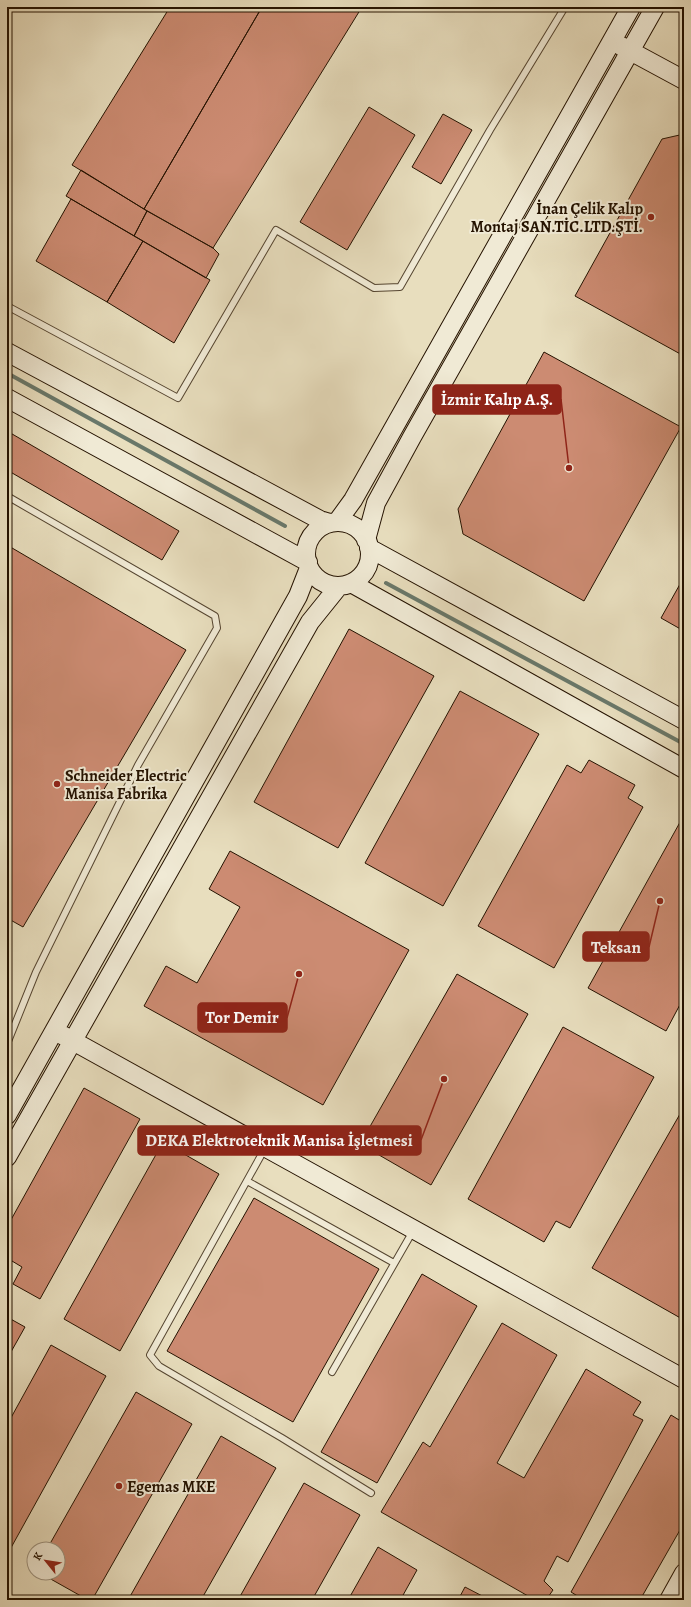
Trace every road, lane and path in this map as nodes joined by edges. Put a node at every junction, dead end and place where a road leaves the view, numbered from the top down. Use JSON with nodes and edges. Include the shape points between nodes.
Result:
{"nodes":[{"id":1,"x":565,"y":7,"type":"edge"},
{"id":2,"x":630,"y":7,"type":"edge"},
{"id":3,"x":655,"y":7,"type":"edge"},
{"id":4,"x":612,"y":40,"type":"junction"},
{"id":5,"x":630,"y":51,"type":"junction"},
{"id":6,"x":684,"y":80,"type":"edge"},
{"id":7,"x":7,"y":306,"type":"edge"},
{"id":8,"x":7,"y":352,"type":"edge"},
{"id":9,"x":7,"y":398,"type":"edge"},
{"id":10,"x":7,"y":496,"type":"edge"},
{"id":11,"x":333,"y":523,"type":"junction"},
{"id":12,"x":367,"y":544,"type":"junction"},
{"id":13,"x":308,"y":565,"type":"junction"},
{"id":14,"x":345,"y":584,"type":"junction"},
{"id":15,"x":684,"y":720,"type":"edge"},
{"id":16,"x":684,"y":769,"type":"edge"},
{"id":17,"x":55,"y":1031,"type":"junction"},
{"id":18,"x":74,"y":1041,"type":"junction"},
{"id":19,"x":7,"y":1044,"type":"edge"},
{"id":20,"x":7,"y":1115,"type":"edge"},
{"id":21,"x":266,"y":1147,"type":"junction"},
{"id":22,"x":7,"y":1157,"type":"edge"},
{"id":23,"x":247,"y":1181,"type":"junction"},
{"id":24,"x":414,"y":1229,"type":"junction"},
{"id":25,"x":394,"y":1263,"type":"junction"},
{"id":26,"x":332,"y":1372,"type":"dead end"},
{"id":27,"x":684,"y":1379,"type":"edge"},
{"id":28,"x":371,"y":1493,"type":"dead end"},
{"id":29,"x":684,"y":1573,"type":"edge"},
{"id":30,"x":669,"y":1600,"type":"edge"}],
"edges":[{"from":1,"to":7,"type":"lane","via":[[490,130],[400,287],[374,288],[276,230],[178,398]]},
{"from":2,"to":4,"type":"street"},
{"from":3,"to":5,"type":"street"},
{"from":4,"to":5,"type":"street"},
{"from":4,"to":11,"type":"street","via":[[354,500]]},
{"from":5,"to":6,"type":"street"},
{"from":5,"to":12,"type":"street","via":[[376,503]]},
{"from":8,"to":11,"type":"street","via":[[320,520]]},
{"from":9,"to":13,"type":"street"},
{"from":10,"to":19,"type":"lane","via":[[215,616],[217,628],[134,773],[36,972]]},
{"from":11,"to":12,"type":"street","via":[[350,524],[359,530]]},
{"from":11,"to":13,"type":"street","via":[[320,527],[307,544]]},
{"from":12,"to":14,"type":"street","via":[[369,558],[366,568],[360,577]]},
{"from":12,"to":15,"type":"street"},
{"from":13,"to":14,"type":"street","via":[[320,580],[329,585]]},
{"from":13,"to":17,"type":"street","via":[[298,596]]},
{"from":14,"to":16,"type":"street"},
{"from":14,"to":18,"type":"street","via":[[310,622]]},
{"from":17,"to":18,"type":"street"},
{"from":17,"to":20,"type":"street"},
{"from":18,"to":21,"type":"street"},
{"from":18,"to":22,"type":"street"},
{"from":21,"to":23,"type":"lane"},
{"from":21,"to":24,"type":"street"},
{"from":23,"to":25,"type":"lane"},
{"from":23,"to":28,"type":"lane","via":[[150,1355],[159,1366]]},
{"from":24,"to":25,"type":"lane"},
{"from":24,"to":27,"type":"street"},
{"from":25,"to":26,"type":"lane"},
{"from":29,"to":30,"type":"street"}]}
